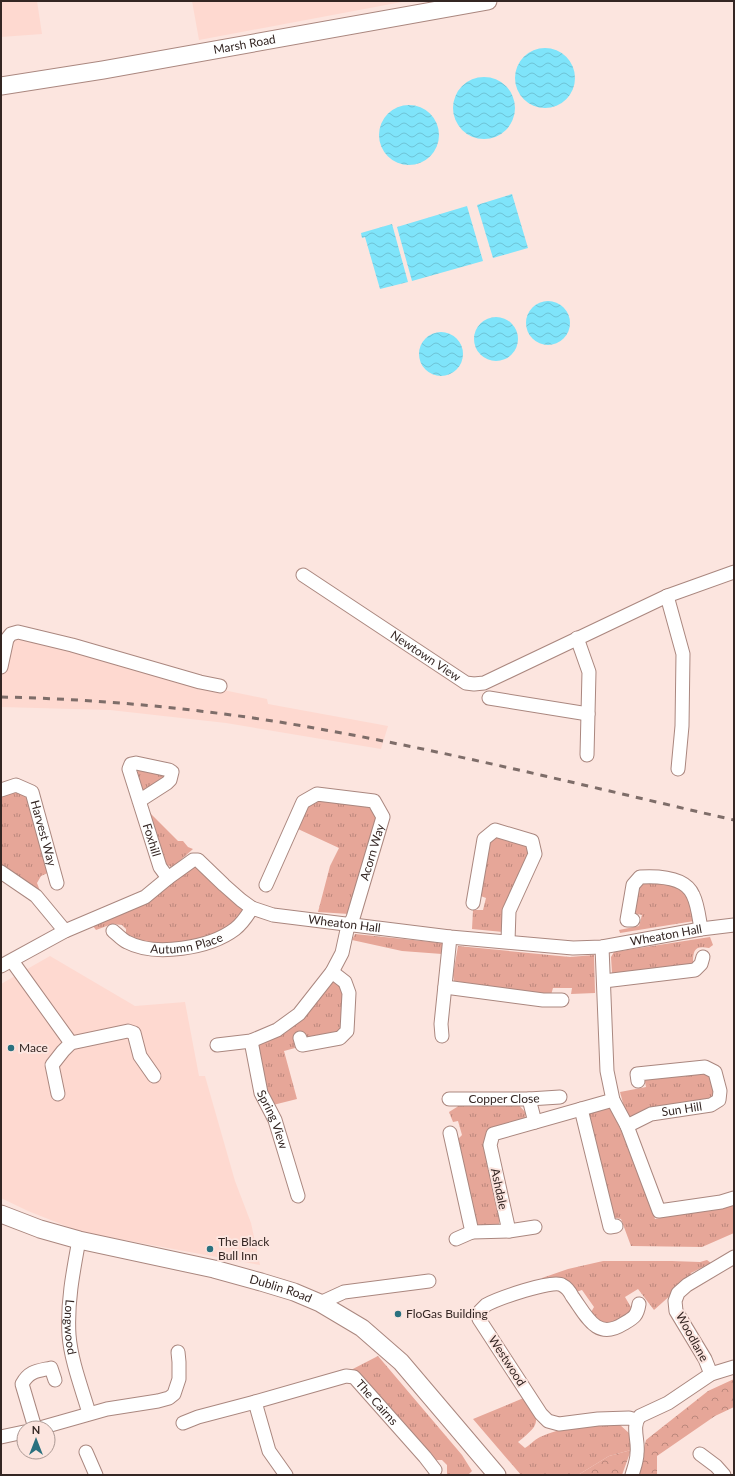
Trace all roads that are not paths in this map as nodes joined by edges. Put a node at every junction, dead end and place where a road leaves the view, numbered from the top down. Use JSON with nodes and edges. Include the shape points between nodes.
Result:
{"nodes":[{"id":1,"x":488,"y":1,"type":"edge"},
{"id":2,"x":1,"y":86,"type":"edge"},
{"id":3,"x":734,"y":572,"type":"edge"},
{"id":4,"x":303,"y":575,"type":"dead end"},
{"id":5,"x":667,"y":596,"type":"junction"},
{"id":6,"x":577,"y":638,"type":"junction"},
{"id":7,"x":1,"y":667,"type":"edge"},
{"id":8,"x":220,"y":686,"type":"dead end"},
{"id":9,"x":489,"y":698,"type":"dead end"},
{"id":10,"x":588,"y":714,"type":"junction"},
{"id":11,"x":587,"y":755,"type":"dead end"},
{"id":12,"x":678,"y":769,"type":"dead end"},
{"id":13,"x":1,"y":790,"type":"edge"},
{"id":14,"x":139,"y":801,"type":"dead end"},
{"id":15,"x":1,"y":872,"type":"edge"},
{"id":16,"x":168,"y":878,"type":"junction"},
{"id":17,"x":57,"y":883,"type":"dead end"},
{"id":18,"x":266,"y":885,"type":"dead end"},
{"id":19,"x":474,"y":903,"type":"dead end"},
{"id":20,"x":252,"y":908,"type":"junction"},
{"id":21,"x":633,"y":920,"type":"dead end"},
{"id":22,"x":350,"y":924,"type":"junction"},
{"id":23,"x":734,"y":925,"type":"edge"},
{"id":24,"x":701,"y":929,"type":"junction"},
{"id":25,"x":65,"y":931,"type":"junction"},
{"id":26,"x":113,"y":931,"type":"dead end"},
{"id":27,"x":450,"y":937,"type":"junction"},
{"id":28,"x":508,"y":941,"type":"junction"},
{"id":29,"x":602,"y":947,"type":"junction"},
{"id":30,"x":704,"y":957,"type":"dead end"},
{"id":31,"x":6,"y":963,"type":"edge"},
{"id":32,"x":332,"y":972,"type":"junction"},
{"id":33,"x":604,"y":981,"type":"junction"},
{"id":34,"x":445,"y":987,"type":"junction"},
{"id":35,"x":562,"y":1000,"type":"dead end"},
{"id":36,"x":442,"y":1036,"type":"dead end"},
{"id":37,"x":300,"y":1038,"type":"dead end"},
{"id":38,"x":251,"y":1041,"type":"junction"},
{"id":39,"x":72,"y":1043,"type":"junction"},
{"id":40,"x":217,"y":1045,"type":"dead end"},
{"id":41,"x":154,"y":1076,"type":"dead end"},
{"id":42,"x":638,"y":1081,"type":"dead end"},
{"id":43,"x":58,"y":1094,"type":"dead end"},
{"id":44,"x":560,"y":1097,"type":"dead end"},
{"id":45,"x":449,"y":1099,"type":"dead end"},
{"id":46,"x":530,"y":1099,"type":"junction"},
{"id":47,"x":613,"y":1100,"type":"junction"},
{"id":48,"x":581,"y":1109,"type":"junction"},
{"id":49,"x":535,"y":1122,"type":"junction"},
{"id":50,"x":627,"y":1126,"type":"junction"},
{"id":51,"x":450,"y":1133,"type":"dead end"},
{"id":52,"x":298,"y":1196,"type":"dead end"},
{"id":53,"x":734,"y":1198,"type":"edge"},
{"id":54,"x":2,"y":1215,"type":"edge"},
{"id":55,"x":616,"y":1226,"type":"dead end"},
{"id":56,"x":535,"y":1227,"type":"dead end"},
{"id":57,"x":508,"y":1231,"type":"junction"},
{"id":58,"x":472,"y":1232,"type":"junction"},
{"id":59,"x":456,"y":1239,"type":"dead end"},
{"id":60,"x":79,"y":1240,"type":"junction"},
{"id":61,"x":734,"y":1257,"type":"edge"},
{"id":62,"x":429,"y":1281,"type":"dead end"},
{"id":63,"x":320,"y":1303,"type":"junction"},
{"id":64,"x":639,"y":1304,"type":"dead end"},
{"id":65,"x":178,"y":1352,"type":"dead end"},
{"id":66,"x":734,"y":1367,"type":"edge"},
{"id":67,"x":711,"y":1374,"type":"junction"},
{"id":68,"x":55,"y":1380,"type":"dead end"},
{"id":69,"x":255,"y":1402,"type":"junction"},
{"id":70,"x":89,"y":1414,"type":"junction"},
{"id":71,"x":33,"y":1420,"type":"edge"},
{"id":72,"x":636,"y":1420,"type":"junction"},
{"id":73,"x":56,"y":1423,"type":"edge"},
{"id":74,"x":183,"y":1423,"type":"dead end"},
{"id":75,"x":16,"y":1434,"type":"edge"},
{"id":76,"x":1,"y":1438,"type":"edge"},
{"id":77,"x":86,"y":1452,"type":"dead end"},
{"id":78,"x":700,"y":1454,"type":"dead end"},
{"id":79,"x":435,"y":1470,"type":"dead end"},
{"id":80,"x":493,"y":1474,"type":"edge"},
{"id":81,"x":96,"y":1475,"type":"edge"},
{"id":82,"x":286,"y":1475,"type":"edge"},
{"id":83,"x":632,"y":1475,"type":"edge"},
{"id":84,"x":724,"y":1475,"type":"edge"}],
"edges":[{"from":1,"to":2,"type":"main road","name":"Marsh Road","via":[[111,69]]},
{"from":3,"to":5,"type":"street","name":"Newtown View"},
{"from":4,"to":6,"type":"street","name":"Newtown View","via":[[466,683],[484,682]]},
{"from":5,"to":6,"type":"street","name":"Newtown View"},
{"from":5,"to":12,"type":"street","via":[[683,654],[682,726]]},
{"from":6,"to":10,"type":"street","via":[[589,672]]},
{"from":7,"to":8,"type":"street","via":[[7,639],[11,634],[18,632]]},
{"from":9,"to":10,"type":"street"},
{"from":10,"to":11,"type":"street"},
{"from":13,"to":17,"type":"street","name":"Harvest Way","via":[[16,785],[32,792]]},
{"from":14,"to":16,"type":"street","name":"Foxhill","via":[[160,867]]},
{"from":15,"to":25,"type":"street","via":[[36,896]]},
{"from":16,"to":20,"type":"street","name":"Wheaton Hall","via":[[193,860],[198,860]]},
{"from":16,"to":25,"type":"street","name":"Wheaton Hall","via":[[145,897]]},
{"from":18,"to":22,"type":"street","name":"Acorn Way","via":[[303,802],[317,794],[374,801],[383,817]]},
{"from":19,"to":28,"type":"street","via":[[484,839],[495,830],[532,841],[535,854],[509,911]]},
{"from":20,"to":22,"type":"street","name":"Wheaton Hall","via":[[273,915]]},
{"from":20,"to":26,"type":"street","name":"Autumn Place","via":[[244,921],[234,930],[215,940],[191,946],[166,950],[144,949],[126,942]]},
{"from":21,"to":24,"type":"street","via":[[627,920],[633,885],[640,877],[658,876],[681,882],[688,887],[694,895]]},
{"from":22,"to":27,"type":"street","name":"Wheaton Hall"},
{"from":22,"to":32,"type":"street","via":[[342,953]]},
{"from":23,"to":24,"type":"street","name":"Wheaton Hall"},
{"from":24,"to":29,"type":"street","name":"Wheaton Hall"},
{"from":25,"to":31,"type":"street","name":"Wheaton Hall"},
{"from":27,"to":28,"type":"street","name":"Wheaton Hall"},
{"from":27,"to":34,"type":"street"},
{"from":28,"to":29,"type":"street","name":"Wheaton Hall","via":[[573,948]]},
{"from":29,"to":33,"type":"street"},
{"from":30,"to":33,"type":"street","via":[[695,970]]},
{"from":31,"to":39,"type":"street"},
{"from":32,"to":37,"type":"street","via":[[345,982],[349,993],[347,1031],[340,1038],[302,1045]]},
{"from":32,"to":38,"type":"street","via":[[299,1014],[277,1030]]},
{"from":33,"to":47,"type":"street","via":[[607,1071]]},
{"from":34,"to":35,"type":"street","via":[[542,1000]]},
{"from":34,"to":36,"type":"street"},
{"from":38,"to":40,"type":"street"},
{"from":38,"to":52,"type":"street","name":"Spring View","via":[[261,1093],[275,1120]]},
{"from":39,"to":41,"type":"street","via":[[128,1031],[134,1033],[140,1056]]},
{"from":39,"to":43,"type":"street","via":[[52,1065]]},
{"from":42,"to":50,"type":"street","name":"Sun Hill","via":[[637,1074],[705,1067],[715,1072],[720,1091],[719,1100],[711,1105],[651,1114]]},
{"from":44,"to":46,"type":"street","name":"Copper Close"},
{"from":45,"to":46,"type":"street","name":"Copper Close"},
{"from":46,"to":49,"type":"street"},
{"from":47,"to":48,"type":"street","name":"Ashdale"},
{"from":47,"to":50,"type":"street"},
{"from":48,"to":49,"type":"street","name":"Ashdale"},
{"from":48,"to":55,"type":"street","via":[[610,1227]]},
{"from":49,"to":57,"type":"street","name":"Ashdale","via":[[493,1134],[490,1145]]},
{"from":50,"to":53,"type":"street","via":[[659,1211]]},
{"from":51,"to":58,"type":"street"},
{"from":54,"to":60,"type":"main road","name":"Dublin Road"},
{"from":56,"to":57,"type":"street"},
{"from":57,"to":58,"type":"street"},
{"from":58,"to":59,"type":"street"},
{"from":60,"to":63,"type":"main road","name":"Dublin Road","via":[[214,1269],[294,1292]]},
{"from":60,"to":70,"type":"street","name":"Longwood","via":[[70,1291],[69,1336]]},
{"from":61,"to":67,"type":"street","name":"Woodlane","via":[[687,1285],[678,1293],[675,1301],[676,1311],[705,1359]]},
{"from":62,"to":63,"type":"street","via":[[344,1292]]},
{"from":63,"to":80,"type":"main road","name":"Dublin Road","via":[[362,1328],[401,1362]]},
{"from":64,"to":72,"type":"street","name":"Westwood","via":[[634,1318],[619,1327],[603,1330],[596,1327],[568,1290],[554,1283],[491,1303],[480,1311],[479,1319],[548,1421],[558,1424],[598,1419]]},
{"from":65,"to":70,"type":"street","via":[[178,1379],[174,1394],[169,1398]]},
{"from":66,"to":67,"type":"street"},
{"from":67,"to":72,"type":"street","via":[[668,1403],[646,1412]]},
{"from":68,"to":71,"type":"street","via":[[51,1368],[26,1376],[22,1384]]},
{"from":69,"to":74,"type":"street","name":"The Cairns"},
{"from":69,"to":79,"type":"street","name":"The Cairns","via":[[346,1376],[354,1377]]},
{"from":69,"to":82,"type":"street","via":[[269,1451]]},
{"from":70,"to":73,"type":"street"},
{"from":72,"to":83,"type":"street","via":[[638,1452]]},
{"from":75,"to":76,"type":"street"},
{"from":77,"to":81,"type":"street"},
{"from":78,"to":84,"type":"street"}]}
